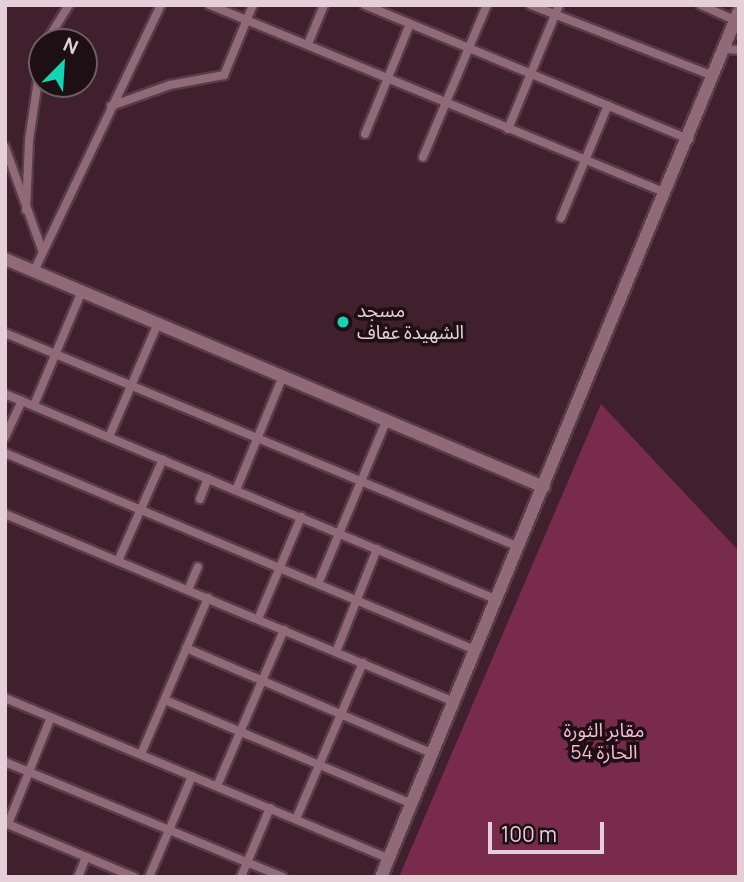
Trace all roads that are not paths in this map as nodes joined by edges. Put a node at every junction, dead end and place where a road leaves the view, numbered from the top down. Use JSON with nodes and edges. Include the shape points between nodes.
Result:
{"nodes":[{"id":1,"x":69,"y":5,"type":"edge"},
{"id":2,"x":161,"y":5,"type":"edge"},
{"id":3,"x":211,"y":5,"type":"edge"},
{"id":4,"x":253,"y":5,"type":"edge"},
{"id":5,"x":324,"y":5,"type":"edge"},
{"id":6,"x":365,"y":5,"type":"edge"},
{"id":7,"x":487,"y":5,"type":"edge"},
{"id":8,"x":531,"y":5,"type":"edge"},
{"id":9,"x":559,"y":5,"type":"edge"},
{"id":10,"x":701,"y":5,"type":"edge"},
{"id":11,"x":555,"y":15,"type":"junction"},
{"id":12,"x":737,"y":15,"type":"edge"},
{"id":13,"x":246,"y":20,"type":"junction"},
{"id":14,"x":410,"y":24,"type":"junction"},
{"id":15,"x":55,"y":28,"type":"edge"},
{"id":16,"x":308,"y":44,"type":"junction"},
{"id":17,"x":469,"y":47,"type":"junction"},
{"id":18,"x":724,"y":49,"type":"junction"},
{"id":19,"x":739,"y":50,"type":"edge"},
{"id":20,"x":530,"y":73,"type":"junction"},
{"id":21,"x":713,"y":76,"type":"junction"},
{"id":22,"x":389,"y":78,"type":"junction"},
{"id":23,"x":35,"y":98,"type":"edge"},
{"id":24,"x":446,"y":103,"type":"junction"},
{"id":25,"x":608,"y":105,"type":"junction"},
{"id":26,"x":111,"y":106,"type":"junction"},
{"id":27,"x":508,"y":129,"type":"junction"},
{"id":28,"x":365,"y":134,"type":"dead end"},
{"id":29,"x":689,"y":139,"type":"junction"},
{"id":30,"x":5,"y":146,"type":"edge"},
{"id":31,"x":423,"y":157,"type":"dead end"},
{"id":32,"x":586,"y":160,"type":"junction"},
{"id":33,"x":666,"y":193,"type":"junction"},
{"id":34,"x":26,"y":210,"type":"junction"},
{"id":35,"x":561,"y":218,"type":"dead end"},
{"id":36,"x":42,"y":250,"type":"junction"},
{"id":37,"x":5,"y":259,"type":"edge"},
{"id":38,"x":34,"y":271,"type":"junction"},
{"id":39,"x":82,"y":291,"type":"junction"},
{"id":40,"x":158,"y":323,"type":"junction"},
{"id":41,"x":5,"y":333,"type":"edge"},
{"id":42,"x":55,"y":354,"type":"junction"},
{"id":43,"x":283,"y":376,"type":"junction"},
{"id":44,"x":131,"y":385,"type":"junction"},
{"id":45,"x":5,"y":394,"type":"edge"},
{"id":46,"x":22,"y":401,"type":"junction"},
{"id":47,"x":34,"y":405,"type":"junction"},
{"id":48,"x":387,"y":419,"type":"junction"},
{"id":49,"x":5,"y":437,"type":"edge"},
{"id":50,"x":110,"y":437,"type":"junction"},
{"id":51,"x":257,"y":438,"type":"junction"},
{"id":52,"x":5,"y":453,"type":"edge"},
{"id":53,"x":163,"y":460,"type":"junction"},
{"id":54,"x":208,"y":478,"type":"junction"},
{"id":55,"x":360,"y":481,"type":"junction"},
{"id":56,"x":544,"y":487,"type":"junction"},
{"id":57,"x":236,"y":490,"type":"junction"},
{"id":58,"x":200,"y":499,"type":"dead end"},
{"id":59,"x":140,"y":509,"type":"junction"},
{"id":60,"x":5,"y":514,"type":"edge"},
{"id":61,"x":301,"y":517,"type":"junction"},
{"id":62,"x":338,"y":533,"type":"junction"},
{"id":63,"x":519,"y":547,"type":"junction"},
{"id":64,"x":377,"y":549,"type":"junction"},
{"id":65,"x":118,"y":561,"type":"junction"},
{"id":66,"x":198,"y":567,"type":"dead end"},
{"id":67,"x":280,"y":568,"type":"junction"},
{"id":68,"x":318,"y":584,"type":"junction"},
{"id":69,"x":188,"y":590,"type":"junction"},
{"id":70,"x":208,"y":598,"type":"junction"},
{"id":71,"x":495,"y":599,"type":"junction"},
{"id":72,"x":357,"y":600,"type":"junction"},
{"id":73,"x":258,"y":620,"type":"junction"},
{"id":74,"x":284,"y":630,"type":"junction"},
{"id":75,"x":186,"y":648,"type":"junction"},
{"id":76,"x":475,"y":650,"type":"junction"},
{"id":77,"x":336,"y":652,"type":"junction"},
{"id":78,"x":362,"y":663,"type":"junction"},
{"id":79,"x":262,"y":681,"type":"junction"},
{"id":80,"x":5,"y":698,"type":"edge"},
{"id":81,"x":164,"y":700,"type":"junction"},
{"id":82,"x":453,"y":701,"type":"junction"},
{"id":83,"x":340,"y":714,"type":"junction"},
{"id":84,"x":51,"y":717,"type":"junction"},
{"id":85,"x":240,"y":733,"type":"junction"},
{"id":86,"x":431,"y":753,"type":"junction"},
{"id":87,"x":141,"y":754,"type":"junction"},
{"id":88,"x":5,"y":762,"type":"edge"},
{"id":89,"x":318,"y":765,"type":"junction"},
{"id":90,"x":29,"y":772,"type":"junction"},
{"id":91,"x":192,"y":776,"type":"junction"},
{"id":92,"x":217,"y":786,"type":"junction"},
{"id":93,"x":410,"y":803,"type":"junction"},
{"id":94,"x":270,"y":808,"type":"junction"},
{"id":95,"x":296,"y":819,"type":"junction"},
{"id":96,"x":7,"y":823,"type":"edge"},
{"id":97,"x":169,"y":830,"type":"junction"},
{"id":98,"x":86,"y":857,"type":"junction"},
{"id":99,"x":388,"y":858,"type":"junction"},
{"id":100,"x":247,"y":863,"type":"junction"},
{"id":101,"x":78,"y":877,"type":"edge"},
{"id":102,"x":134,"y":877,"type":"edge"},
{"id":103,"x":149,"y":877,"type":"edge"},
{"id":104,"x":241,"y":877,"type":"edge"},
{"id":105,"x":282,"y":877,"type":"edge"},
{"id":106,"x":381,"y":877,"type":"edge"}],
"edges":[{"from":1,"to":15,"type":"street"},
{"from":2,"to":26,"type":"street"},
{"from":3,"to":13,"type":"street"},
{"from":4,"to":13,"type":"street"},
{"from":5,"to":16,"type":"street"},
{"from":6,"to":14,"type":"street"},
{"from":7,"to":17,"type":"street"},
{"from":8,"to":11,"type":"street"},
{"from":9,"to":11,"type":"street"},
{"from":10,"to":12,"type":"street"},
{"from":11,"to":20,"type":"street"},
{"from":11,"to":21,"type":"street"},
{"from":12,"to":18,"type":"main road"},
{"from":13,"to":16,"type":"street"},
{"from":13,"to":26,"type":"street","via":[[224,75],[170,85]]},
{"from":14,"to":17,"type":"street"},
{"from":14,"to":22,"type":"street"},
{"from":16,"to":22,"type":"street"},
{"from":17,"to":20,"type":"street"},
{"from":17,"to":24,"type":"street"},
{"from":18,"to":19,"type":"street"},
{"from":18,"to":21,"type":"main road"},
{"from":20,"to":25,"type":"street"},
{"from":20,"to":27,"type":"street"},
{"from":21,"to":29,"type":"main road"},
{"from":22,"to":24,"type":"street"},
{"from":22,"to":28,"type":"street"},
{"from":23,"to":34,"type":"street"},
{"from":24,"to":27,"type":"street"},
{"from":24,"to":31,"type":"street"},
{"from":25,"to":29,"type":"street"},
{"from":25,"to":32,"type":"street"},
{"from":26,"to":36,"type":"street"},
{"from":27,"to":32,"type":"street"},
{"from":29,"to":33,"type":"main road"},
{"from":30,"to":34,"type":"street"},
{"from":32,"to":33,"type":"street"},
{"from":32,"to":35,"type":"street"},
{"from":33,"to":56,"type":"main road"},
{"from":34,"to":36,"type":"street"},
{"from":36,"to":38,"type":"street"},
{"from":37,"to":38,"type":"main road"},
{"from":38,"to":39,"type":"main road"},
{"from":39,"to":40,"type":"main road"},
{"from":39,"to":42,"type":"street"},
{"from":40,"to":43,"type":"main road"},
{"from":40,"to":44,"type":"street"},
{"from":41,"to":42,"type":"street"},
{"from":42,"to":44,"type":"street"},
{"from":42,"to":47,"type":"street"},
{"from":43,"to":48,"type":"main road"},
{"from":43,"to":51,"type":"street"},
{"from":44,"to":50,"type":"street"},
{"from":44,"to":51,"type":"street"},
{"from":45,"to":46,"type":"street"},
{"from":46,"to":47,"type":"street"},
{"from":46,"to":49,"type":"street"},
{"from":47,"to":50,"type":"street"},
{"from":48,"to":55,"type":"street"},
{"from":48,"to":56,"type":"main road"},
{"from":50,"to":53,"type":"street"},
{"from":51,"to":55,"type":"street"},
{"from":51,"to":57,"type":"street"},
{"from":52,"to":59,"type":"street"},
{"from":53,"to":54,"type":"street"},
{"from":53,"to":59,"type":"street"},
{"from":54,"to":57,"type":"street"},
{"from":54,"to":58,"type":"street"},
{"from":55,"to":62,"type":"street"},
{"from":55,"to":63,"type":"street"},
{"from":56,"to":63,"type":"main road"},
{"from":57,"to":61,"type":"street"},
{"from":59,"to":65,"type":"street"},
{"from":59,"to":67,"type":"street"},
{"from":60,"to":65,"type":"street"},
{"from":61,"to":62,"type":"street"},
{"from":61,"to":67,"type":"street"},
{"from":62,"to":64,"type":"street"},
{"from":62,"to":68,"type":"street"},
{"from":63,"to":71,"type":"main road"},
{"from":64,"to":71,"type":"street"},
{"from":64,"to":72,"type":"street"},
{"from":65,"to":69,"type":"street"},
{"from":66,"to":69,"type":"street"},
{"from":67,"to":68,"type":"street"},
{"from":67,"to":73,"type":"street"},
{"from":68,"to":72,"type":"street"},
{"from":69,"to":70,"type":"street"},
{"from":70,"to":73,"type":"street"},
{"from":70,"to":75,"type":"street"},
{"from":71,"to":76,"type":"main road"},
{"from":72,"to":76,"type":"street"},
{"from":72,"to":77,"type":"street"},
{"from":73,"to":74,"type":"street"},
{"from":74,"to":77,"type":"street"},
{"from":74,"to":79,"type":"street"},
{"from":75,"to":79,"type":"street"},
{"from":75,"to":81,"type":"street"},
{"from":76,"to":82,"type":"main road"},
{"from":77,"to":78,"type":"street"},
{"from":78,"to":82,"type":"street"},
{"from":78,"to":83,"type":"street"},
{"from":79,"to":83,"type":"street"},
{"from":79,"to":85,"type":"street"},
{"from":80,"to":84,"type":"street"},
{"from":81,"to":85,"type":"street"},
{"from":81,"to":87,"type":"street"},
{"from":82,"to":86,"type":"main road"},
{"from":83,"to":86,"type":"street"},
{"from":83,"to":89,"type":"street"},
{"from":84,"to":87,"type":"street"},
{"from":84,"to":90,"type":"street"},
{"from":85,"to":89,"type":"street"},
{"from":85,"to":92,"type":"street"},
{"from":86,"to":93,"type":"main road"},
{"from":87,"to":91,"type":"street"},
{"from":88,"to":90,"type":"street"},
{"from":89,"to":93,"type":"street"},
{"from":89,"to":95,"type":"street"},
{"from":90,"to":96,"type":"street"},
{"from":90,"to":97,"type":"street"},
{"from":91,"to":92,"type":"street"},
{"from":91,"to":97,"type":"street"},
{"from":92,"to":94,"type":"street"},
{"from":93,"to":99,"type":"main road"},
{"from":94,"to":95,"type":"street"},
{"from":94,"to":100,"type":"street"},
{"from":95,"to":99,"type":"street"},
{"from":96,"to":98,"type":"street"},
{"from":97,"to":100,"type":"street"},
{"from":97,"to":103,"type":"street"},
{"from":98,"to":101,"type":"street"},
{"from":98,"to":102,"type":"street"},
{"from":99,"to":106,"type":"main road"},
{"from":100,"to":104,"type":"street"},
{"from":100,"to":105,"type":"street"}]}
